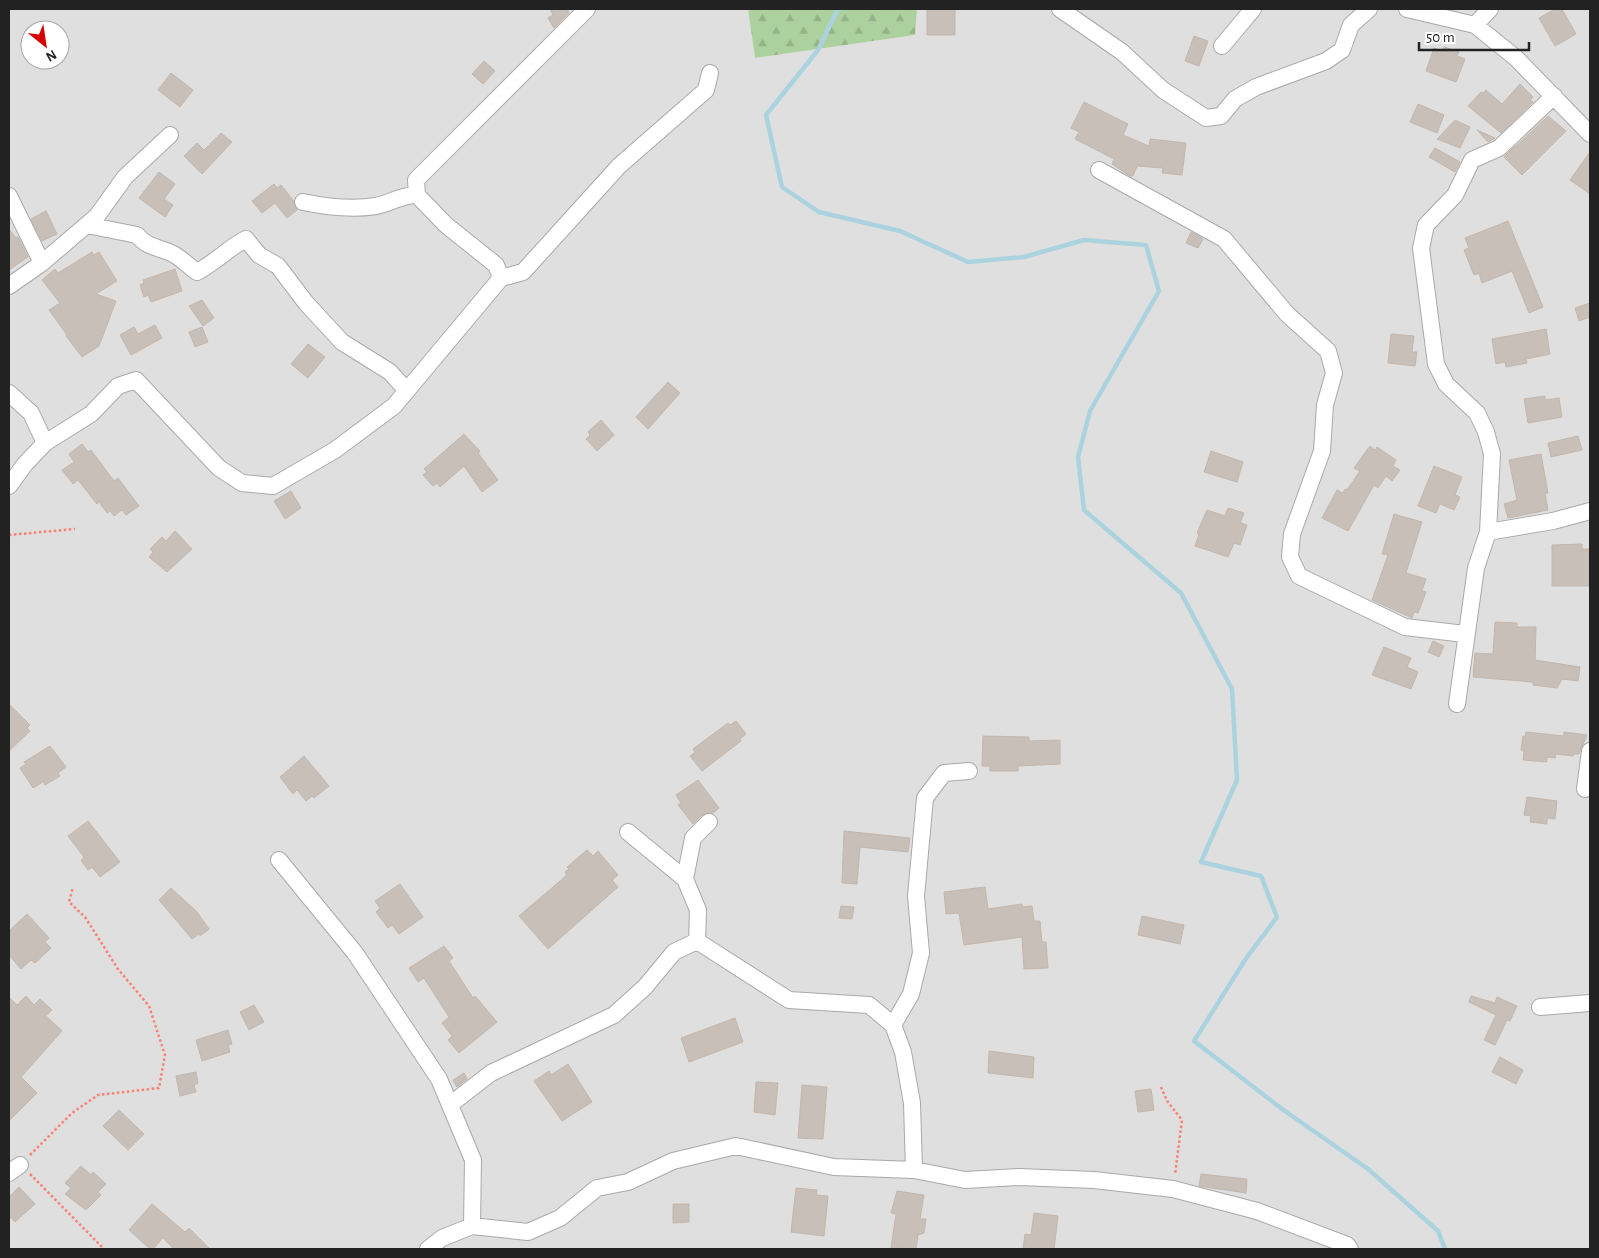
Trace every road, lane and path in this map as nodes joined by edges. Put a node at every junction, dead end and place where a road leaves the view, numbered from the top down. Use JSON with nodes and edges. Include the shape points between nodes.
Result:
{"nodes":[{"id":1,"x":586,"y":9,"type":"edge"},
{"id":2,"x":1060,"y":9,"type":"edge"},
{"id":3,"x":1253,"y":9,"type":"edge"},
{"id":4,"x":1369,"y":9,"type":"edge"},
{"id":5,"x":1407,"y":9,"type":"edge"},
{"id":6,"x":1490,"y":9,"type":"edge"},
{"id":7,"x":1475,"y":25,"type":"junction"},
{"id":8,"x":1222,"y":46,"type":"dead end"},
{"id":9,"x":710,"y":73,"type":"dead end"},
{"id":10,"x":1554,"y":96,"type":"junction"},
{"id":11,"x":1590,"y":134,"type":"edge"},
{"id":12,"x":170,"y":135,"type":"dead end"},
{"id":13,"x":1099,"y":170,"type":"dead end"},
{"id":14,"x":417,"y":195,"type":"junction"},
{"id":15,"x":9,"y":196,"type":"edge"},
{"id":16,"x":303,"y":202,"type":"dead end"},
{"id":17,"x":87,"y":225,"type":"junction"},
{"id":18,"x":42,"y":263,"type":"junction"},
{"id":19,"x":501,"y":278,"type":"junction"},
{"id":20,"x":9,"y":286,"type":"edge"},
{"id":21,"x":406,"y":391,"type":"junction"},
{"id":22,"x":9,"y":393,"type":"edge"},
{"id":23,"x":46,"y":443,"type":"junction"},
{"id":24,"x":9,"y":486,"type":"edge"},
{"id":25,"x":1590,"y":511,"type":"edge"},
{"id":26,"x":76,"y":529,"type":"dead end"},
{"id":27,"x":1488,"y":532,"type":"junction"},
{"id":28,"x":9,"y":535,"type":"edge"},
{"id":29,"x":1465,"y":634,"type":"junction"},
{"id":30,"x":1457,"y":704,"type":"dead end"},
{"id":31,"x":1590,"y":751,"type":"edge"},
{"id":32,"x":969,"y":770,"type":"dead end"},
{"id":33,"x":1585,"y":789,"type":"dead end"},
{"id":34,"x":709,"y":822,"type":"dead end"},
{"id":35,"x":628,"y":832,"type":"dead end"},
{"id":36,"x":279,"y":860,"type":"dead end"},
{"id":37,"x":685,"y":879,"type":"junction"},
{"id":38,"x":73,"y":887,"type":"dead end"},
{"id":39,"x":696,"y":941,"type":"junction"},
{"id":40,"x":1590,"y":1002,"type":"edge"},
{"id":41,"x":1540,"y":1007,"type":"dead end"},
{"id":42,"x":893,"y":1026,"type":"junction"},
{"id":43,"x":1161,"y":1087,"type":"dead end"},
{"id":44,"x":451,"y":1104,"type":"junction"},
{"id":45,"x":14,"y":1169,"type":"edge"},
{"id":46,"x":914,"y":1170,"type":"junction"},
{"id":47,"x":1173,"y":1189,"type":"junction"},
{"id":48,"x":472,"y":1226,"type":"junction"},
{"id":49,"x":104,"y":1249,"type":"edge"},
{"id":50,"x":428,"y":1249,"type":"edge"},
{"id":51,"x":1350,"y":1249,"type":"edge"}],
"edges":[{"from":1,"to":14,"type":"street","via":[[416,180]]},
{"from":2,"to":4,"type":"street","via":[[1122,52],[1162,90],[1206,118],[1221,116],[1235,99],[1256,87],[1326,61],[1342,50],[1351,25]]},
{"from":3,"to":8,"type":"street"},
{"from":5,"to":7,"type":"street"},
{"from":6,"to":7,"type":"street"},
{"from":7,"to":10,"type":"street","via":[[1516,58]]},
{"from":9,"to":19,"type":"street","via":[[706,90],[619,166],[523,272]]},
{"from":10,"to":11,"type":"street"},
{"from":10,"to":27,"type":"street","via":[[1499,148],[1472,160],[1455,194],[1426,226],[1421,248],[1436,364],[1446,384],[1477,412],[1492,454]]},
{"from":12,"to":17,"type":"street","via":[[125,177]]},
{"from":13,"to":29,"type":"street","via":[[1224,239],[1287,314],[1328,351],[1334,373],[1325,405],[1322,451],[1292,534],[1290,557],[1299,576],[1405,627]]},
{"from":14,"to":16,"type":"street","via":[[405,195],[377,206],[334,208]]},
{"from":14,"to":19,"type":"street","via":[[446,225],[496,266]]},
{"from":15,"to":18,"type":"street"},
{"from":17,"to":18,"type":"street"},
{"from":17,"to":21,"type":"street","via":[[137,235],[155,249],[174,254],[197,272],[246,239],[259,255],[278,266],[342,342],[390,372]]},
{"from":18,"to":20,"type":"street"},
{"from":19,"to":21,"type":"street"},
{"from":21,"to":23,"type":"street","via":[[394,406],[335,450],[273,486],[242,483],[219,468],[136,380],[118,386],[91,414]]},
{"from":22,"to":23,"type":"street","via":[[31,413]]},
{"from":23,"to":24,"type":"street","via":[[24,464]]},
{"from":25,"to":27,"type":"street"},
{"from":26,"to":28,"type":"path"},
{"from":27,"to":29,"type":"street","via":[[1476,568]]},
{"from":29,"to":30,"type":"street"},
{"from":31,"to":33,"type":"street"},
{"from":32,"to":42,"type":"street","via":[[944,773],[924,798],[916,896],[921,953],[911,994]]},
{"from":34,"to":37,"type":"street","via":[[693,838]]},
{"from":35,"to":37,"type":"street"},
{"from":36,"to":44,"type":"street","via":[[355,953],[439,1079]]},
{"from":37,"to":39,"type":"street","via":[[698,910]]},
{"from":38,"to":45,"type":"path","via":[[69,902],[86,917],[118,969],[149,1006],[165,1055],[159,1088],[98,1095],[72,1113]]},
{"from":39,"to":42,"type":"street","via":[[789,1000],[869,1005]]},
{"from":39,"to":44,"type":"street","via":[[674,952],[614,1015],[491,1072]]},
{"from":40,"to":41,"type":"street"},
{"from":42,"to":46,"type":"street","via":[[904,1052],[912,1103]]},
{"from":43,"to":47,"type":"path","via":[[1182,1120]]},
{"from":44,"to":48,"type":"street","via":[[473,1160]]},
{"from":45,"to":49,"type":"path"},
{"from":46,"to":47,"type":"street","via":[[965,1180],[1018,1177],[1094,1180]]},
{"from":46,"to":48,"type":"street","via":[[834,1166],[736,1146],[673,1160],[628,1182],[597,1188],[560,1218],[528,1232]]},
{"from":47,"to":51,"type":"street","via":[[1257,1211],[1347,1245]]},
{"from":48,"to":50,"type":"street","via":[[442,1238]]}]}
